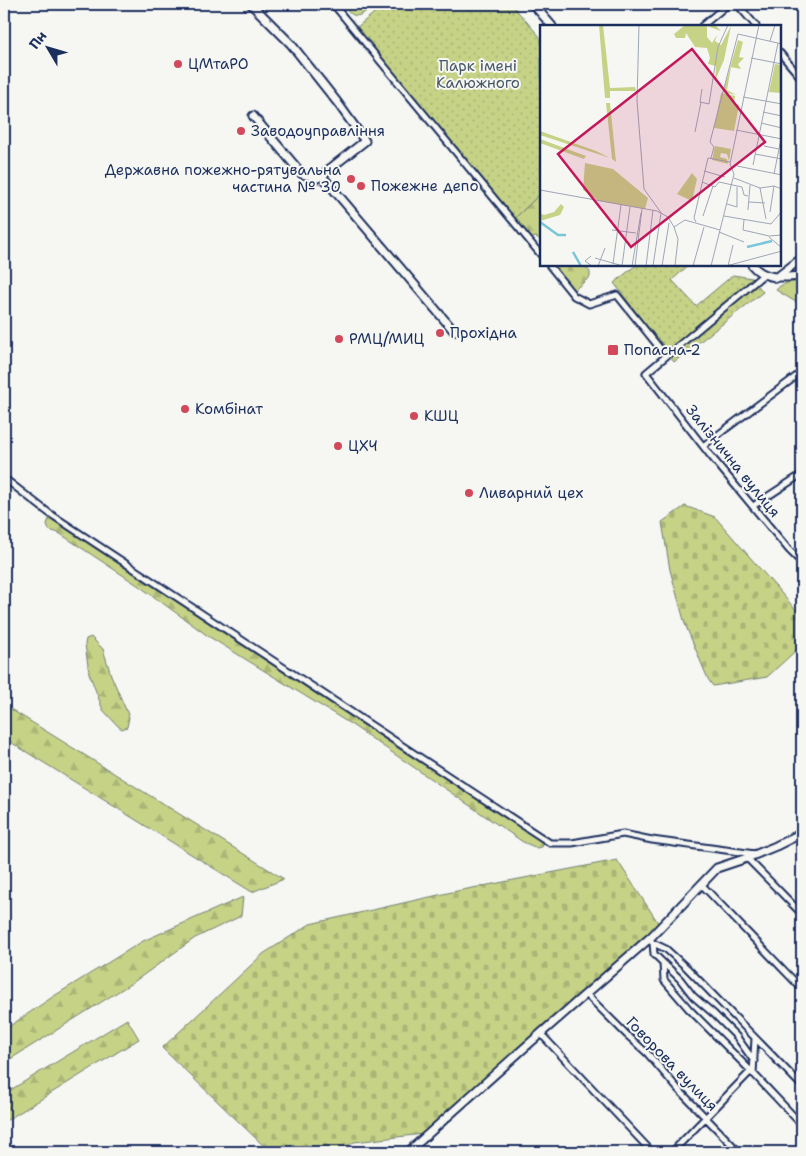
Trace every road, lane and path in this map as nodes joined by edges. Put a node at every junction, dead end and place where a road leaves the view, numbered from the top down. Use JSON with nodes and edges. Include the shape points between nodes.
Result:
{"nodes":[{"id":1,"x":251,"y":4,"type":"edge"},
{"id":2,"x":333,"y":4,"type":"edge"},
{"id":3,"x":533,"y":4,"type":"edge"},
{"id":4,"x":728,"y":4,"type":"edge"},
{"id":5,"x":737,"y":4,"type":"edge"},
{"id":6,"x":551,"y":25,"type":"edge"},
{"id":7,"x":703,"y":25,"type":"edge"},
{"id":8,"x":755,"y":25,"type":"edge"},
{"id":9,"x":781,"y":54,"type":"edge"},
{"id":10,"x":802,"y":79,"type":"edge"},
{"id":11,"x":253,"y":116,"type":"dead end"},
{"id":12,"x":322,"y":176,"type":"junction"},
{"id":13,"x":540,"y":254,"type":"edge"},
{"id":14,"x":802,"y":258,"type":"edge"},
{"id":15,"x":550,"y":266,"type":"edge"},
{"id":16,"x":753,"y":266,"type":"edge"},
{"id":17,"x":764,"y":275,"type":"junction"},
{"id":18,"x":802,"y":276,"type":"edge"},
{"id":19,"x":776,"y":278,"type":"junction"},
{"id":20,"x":454,"y":331,"type":"dead end"},
{"id":21,"x":666,"y":356,"type":"junction"},
{"id":22,"x":802,"y":372,"type":"edge"},
{"id":23,"x":703,"y":446,"type":"junction"},
{"id":24,"x":802,"y":474,"type":"edge"},
{"id":25,"x":4,"y":478,"type":"edge"},
{"id":26,"x":753,"y":506,"type":"junction"},
{"id":27,"x":802,"y":563,"type":"edge"},
{"id":28,"x":802,"y":835,"type":"edge"},
{"id":29,"x":756,"y":854,"type":"junction"},
{"id":30,"x":748,"y":858,"type":"junction"},
{"id":31,"x":702,"y":884,"type":"junction"},
{"id":32,"x":802,"y":914,"type":"edge"},
{"id":33,"x":650,"y":941,"type":"junction"},
{"id":34,"x":663,"y":963,"type":"junction"},
{"id":35,"x":802,"y":989,"type":"edge"},
{"id":36,"x":586,"y":994,"type":"junction"},
{"id":37,"x":540,"y":1034,"type":"junction"},
{"id":38,"x":755,"y":1038,"type":"junction"},
{"id":39,"x":754,"y":1062,"type":"junction"},
{"id":40,"x":752,"y":1072,"type":"junction"},
{"id":41,"x":802,"y":1086,"type":"edge"},
{"id":42,"x":706,"y":1117,"type":"junction"},
{"id":43,"x":802,"y":1125,"type":"edge"},
{"id":44,"x":408,"y":1152,"type":"edge"},
{"id":45,"x":652,"y":1152,"type":"edge"},
{"id":46,"x":672,"y":1152,"type":"edge"},
{"id":47,"x":740,"y":1152,"type":"edge"}],
"edges":[{"from":1,"to":12,"type":"street","via":[[292,44],[365,141]]},
{"from":2,"to":13,"type":"street"},
{"from":3,"to":6,"type":"street"},
{"from":4,"to":7,"type":"street"},
{"from":5,"to":8,"type":"street"},
{"from":9,"to":10,"type":"street"},
{"from":11,"to":12,"type":"street","via":[[302,174]]},
{"from":12,"to":20,"type":"street"},
{"from":14,"to":19,"type":"street"},
{"from":15,"to":21,"type":"street","via":[[574,296],[589,304],[617,295]]},
{"from":16,"to":17,"type":"street"},
{"from":17,"to":19,"type":"street"},
{"from":17,"to":21,"type":"street"},
{"from":18,"to":19,"type":"street"},
{"from":21,"to":23,"type":"street","name":"Залізнична вулиця","via":[[646,372]]},
{"from":22,"to":23,"type":"street"},
{"from":23,"to":26,"type":"street","name":"Залізнична вулиця"},
{"from":24,"to":26,"type":"street"},
{"from":25,"to":29,"type":"street","via":[[49,513],[550,843],[623,834]]},
{"from":26,"to":27,"type":"street","name":"Залізнична вулиця"},
{"from":28,"to":29,"type":"street"},
{"from":29,"to":30,"type":"street"},
{"from":30,"to":31,"type":"street","via":[[717,868]]},
{"from":30,"to":32,"type":"street"},
{"from":31,"to":33,"type":"street"},
{"from":31,"to":35,"type":"street"},
{"from":33,"to":34,"type":"street","via":[[654,954]]},
{"from":33,"to":36,"type":"street"},
{"from":33,"to":38,"type":"street","via":[[666,949],[687,968]]},
{"from":34,"to":39,"type":"street","via":[[736,1036]]},
{"from":34,"to":40,"type":"street","via":[[664,980]]},
{"from":36,"to":37,"type":"street"},
{"from":36,"to":42,"type":"street","name":"Говорова вулиця"},
{"from":37,"to":44,"type":"street"},
{"from":37,"to":45,"type":"street"},
{"from":38,"to":39,"type":"street"},
{"from":38,"to":41,"type":"street"},
{"from":39,"to":40,"type":"street"},
{"from":40,"to":42,"type":"street"},
{"from":40,"to":43,"type":"street"},
{"from":42,"to":46,"type":"street"},
{"from":42,"to":47,"type":"street","name":"Говорова вулиця"}]}
